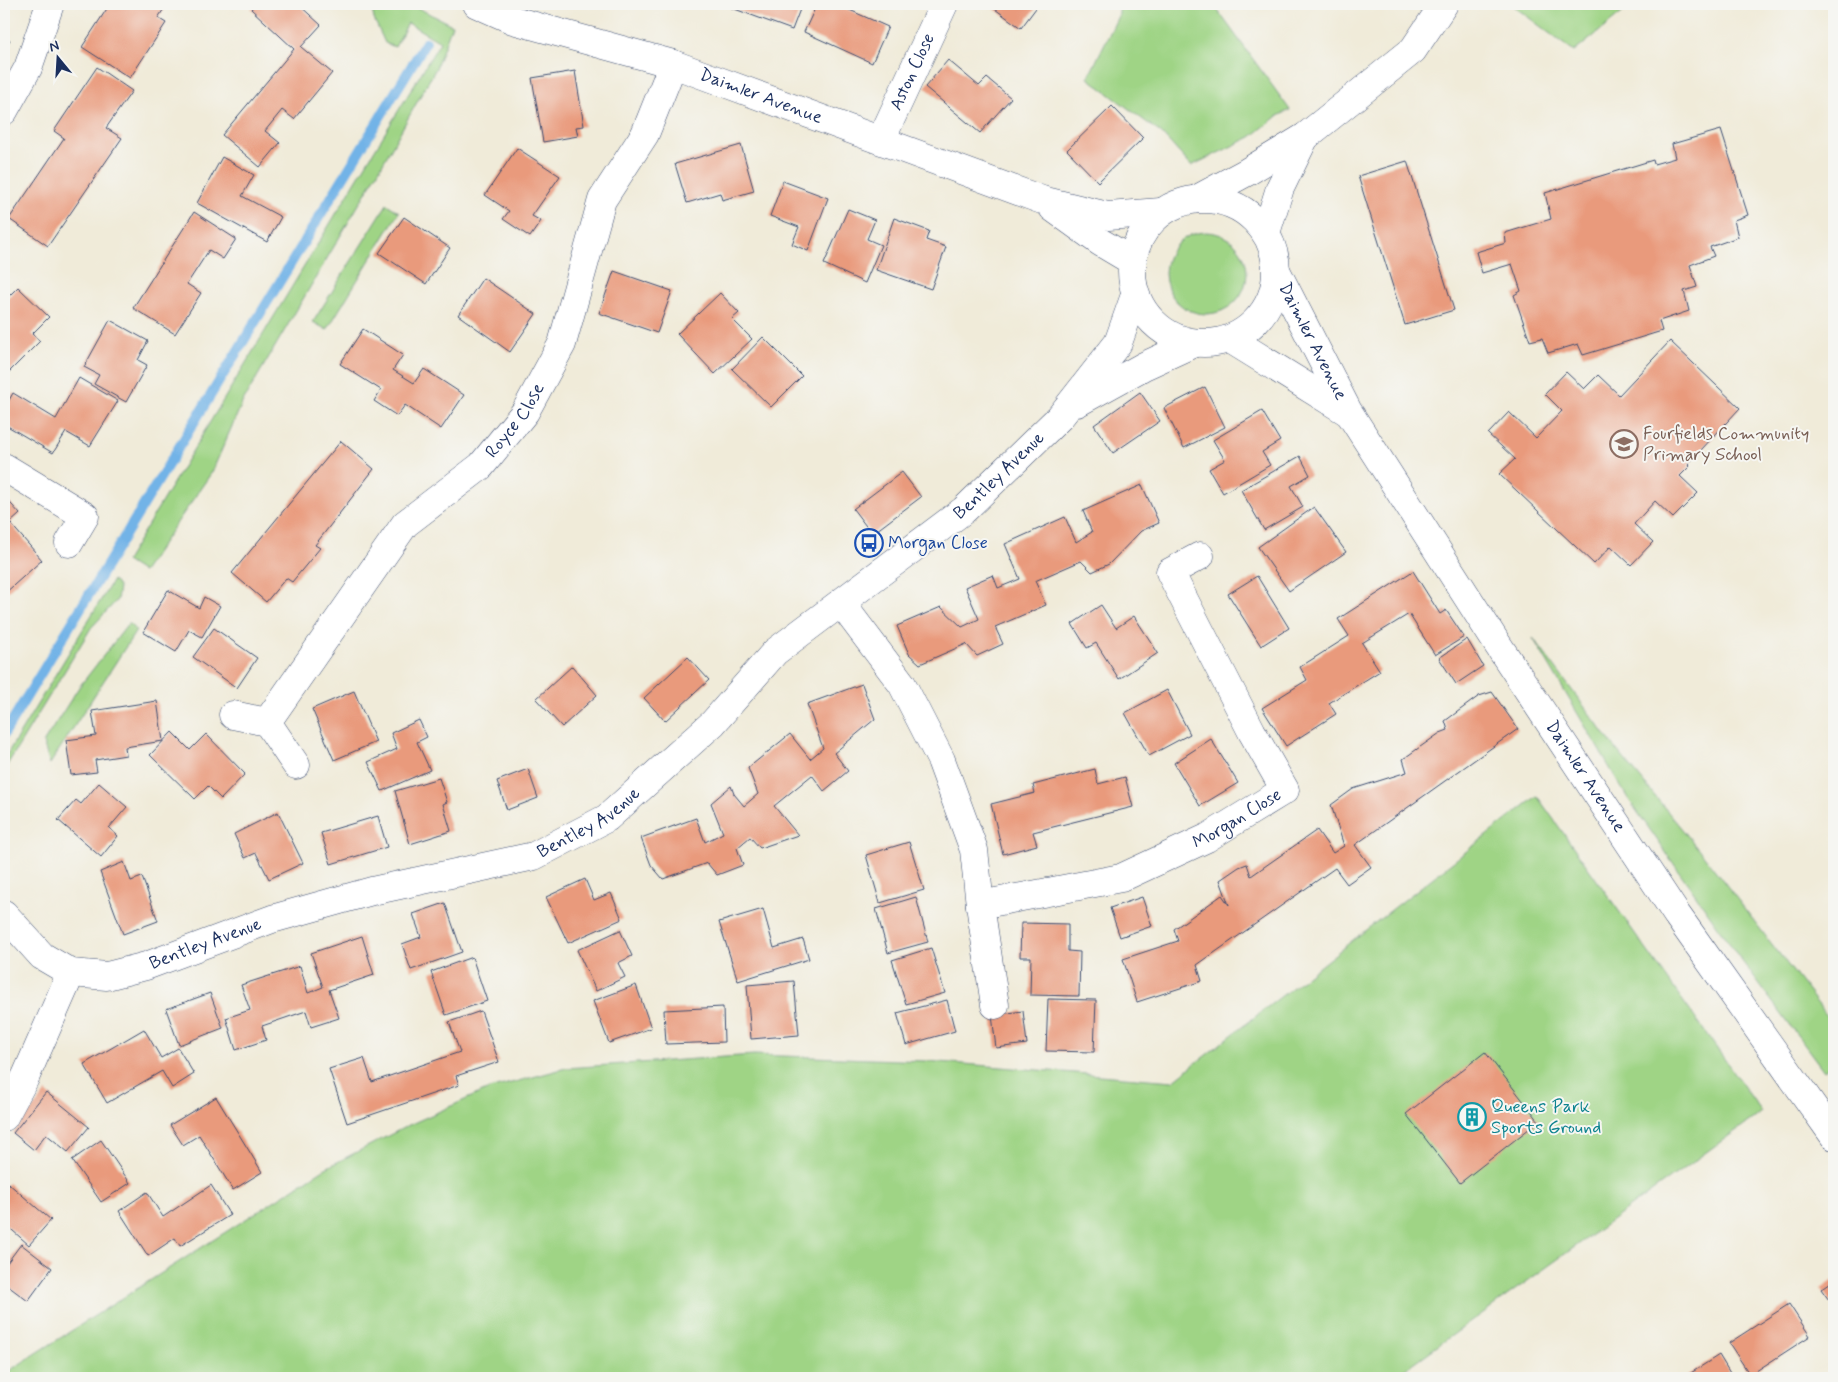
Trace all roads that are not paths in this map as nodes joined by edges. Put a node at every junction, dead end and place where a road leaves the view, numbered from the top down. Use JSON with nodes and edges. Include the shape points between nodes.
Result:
{"nodes":[{"id":1,"x":50,"y":4,"type":"edge"},
{"id":2,"x":477,"y":4,"type":"edge"},
{"id":3,"x":944,"y":4,"type":"edge"},
{"id":4,"x":1444,"y":4,"type":"edge"},
{"id":5,"x":673,"y":64,"type":"junction"},
{"id":6,"x":4,"y":111,"type":"edge"},
{"id":7,"x":1305,"y":137,"type":"junction"},
{"id":8,"x":881,"y":140,"type":"junction"},
{"id":9,"x":1197,"y":199,"type":"junction"},
{"id":10,"x":1042,"y":200,"type":"junction"},
{"id":11,"x":1161,"y":212,"type":"junction"},
{"id":12,"x":1266,"y":233,"type":"junction"},
{"id":13,"x":1132,"y":262,"type":"junction"},
{"id":14,"x":1276,"y":272,"type":"junction"},
{"id":15,"x":1135,"y":294,"type":"junction"},
{"id":16,"x":1230,"y":339,"type":"junction"},
{"id":17,"x":1194,"y":344,"type":"junction"},
{"id":18,"x":1067,"y":409,"type":"junction"},
{"id":19,"x":1348,"y":411,"type":"junction"},
{"id":20,"x":4,"y":467,"type":"edge"},
{"id":21,"x":69,"y":543,"type":"dead end"},
{"id":22,"x":1200,"y":556,"type":"dead end"},
{"id":23,"x":841,"y":603,"type":"junction"},
{"id":24,"x":233,"y":715,"type":"dead end"},
{"id":25,"x":267,"y":722,"type":"junction"},
{"id":26,"x":296,"y":765,"type":"dead end"},
{"id":27,"x":980,"y":904,"type":"junction"},
{"id":28,"x":4,"y":914,"type":"edge"},
{"id":29,"x":71,"y":973,"type":"junction"},
{"id":30,"x":995,"y":1005,"type":"dead end"},
{"id":31,"x":4,"y":1117,"type":"edge"},
{"id":32,"x":1834,"y":1136,"type":"edge"}],
"edges":[{"from":1,"to":6,"type":"street","via":[[28,68]]},
{"from":2,"to":5,"type":"street","name":"Daimler Avenue","via":[[513,20]]},
{"from":3,"to":8,"type":"street","name":"Aston Close"},
{"from":4,"to":7,"type":"street","via":[[1413,50]]},
{"from":5,"to":8,"type":"street","name":"Daimler Avenue"},
{"from":5,"to":25,"type":"street","name":"Royce Close","via":[[645,134],[602,200],[562,344],[525,412],[481,466],[405,524]]},
{"from":7,"to":9,"type":"street"},
{"from":7,"to":12,"type":"street","via":[[1280,188]]},
{"from":8,"to":10,"type":"street","name":"Daimler Avenue"},
{"from":9,"to":11,"type":"street","via":[[1184,201]]},
{"from":9,"to":12,"type":"street","via":[[1234,205],[1254,219]]},
{"from":10,"to":11,"type":"street","name":"Daimler Avenue","via":[[1108,216]]},
{"from":10,"to":13,"type":"street","name":"Daimler Avenue"},
{"from":11,"to":13,"type":"street","via":[[1144,230]]},
{"from":12,"to":14,"type":"street","via":[[1275,256]]},
{"from":13,"to":15,"type":"street"},
{"from":14,"to":16,"type":"street","via":[[1272,297],[1266,309],[1250,328]]},
{"from":14,"to":19,"type":"street","name":"Daimler Avenue"},
{"from":15,"to":17,"type":"street","via":[[1141,308],[1157,327],[1170,336]]},
{"from":15,"to":18,"type":"street","name":"Bentley Avenue","via":[[1118,343]]},
{"from":16,"to":17,"type":"street"},
{"from":16,"to":19,"type":"street","name":"Daimler Avenue"},
{"from":17,"to":18,"type":"street","name":"Bentley Avenue","via":[[1144,366]]},
{"from":18,"to":23,"type":"street","name":"Bentley Avenue","via":[[964,510]]},
{"from":19,"to":32,"type":"street","name":"Daimler Avenue","via":[[1672,907]]},
{"from":20,"to":21,"type":"street","via":[[85,516]]},
{"from":22,"to":27,"type":"street","name":"Morgan Close","via":[[1170,572],[1285,790],[1206,838],[1121,878]]},
{"from":23,"to":27,"type":"street","via":[[902,684],[941,760],[974,850]]},
{"from":23,"to":29,"type":"street","name":"Bentley Avenue","via":[[775,652],[713,723],[608,818],[534,856],[372,891],[272,920],[146,966],[107,976]]},
{"from":24,"to":25,"type":"street"},
{"from":25,"to":26,"type":"street"},
{"from":27,"to":30,"type":"street"},
{"from":28,"to":29,"type":"street","name":"Bentley Avenue","via":[[42,956]]},
{"from":29,"to":31,"type":"street","via":[[25,1078]]}]}
